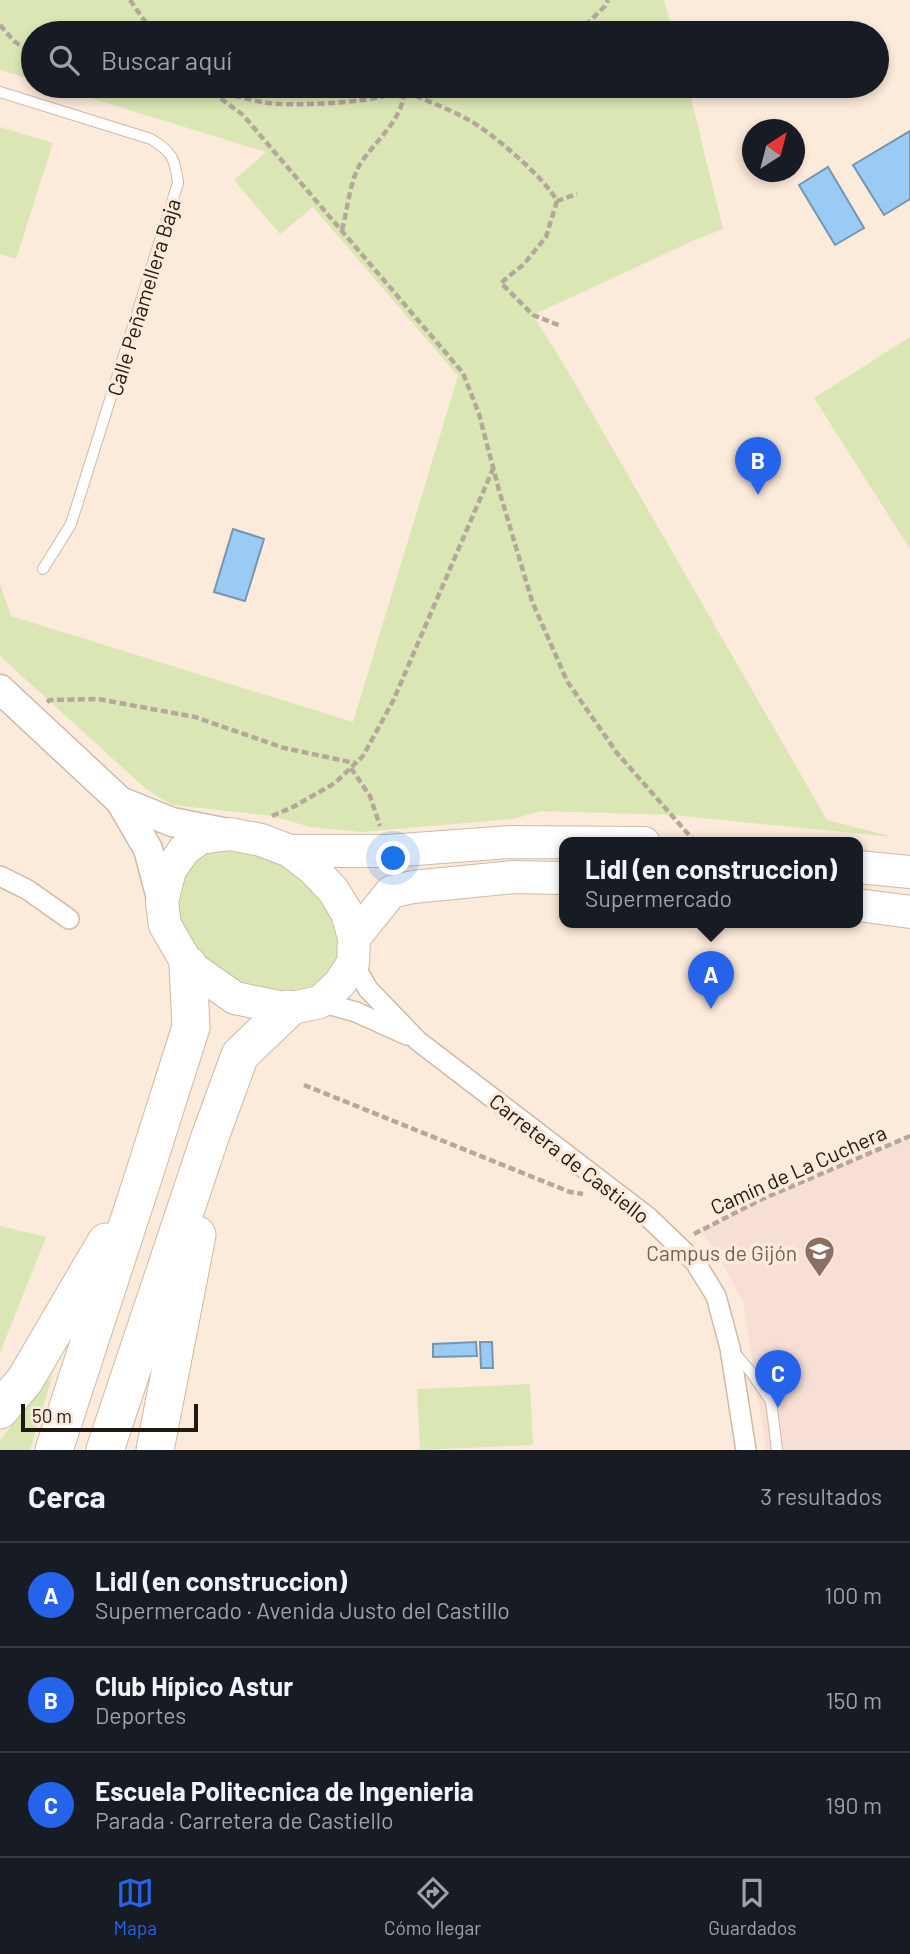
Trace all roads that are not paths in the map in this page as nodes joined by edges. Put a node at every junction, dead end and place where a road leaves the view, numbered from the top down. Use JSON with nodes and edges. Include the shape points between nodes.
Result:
{"nodes":[{"id":1,"x":0,"y":92,"type":"edge"},
{"id":2,"x":43,"y":569,"type":"dead end"},
{"id":3,"x":0,"y":690,"type":"edge"},
{"id":4,"x":120,"y":801,"type":"junction"},
{"id":5,"x":230,"y":834,"type":"junction"},
{"id":6,"x":559,"y":842,"type":"edge"},
{"id":7,"x":290,"y":851,"type":"junction"},
{"id":8,"x":863,"y":867,"type":"edge"},
{"id":9,"x":910,"y":872,"type":"edge"},
{"id":10,"x":0,"y":876,"type":"edge"},
{"id":11,"x":559,"y":878,"type":"edge"},
{"id":12,"x":162,"y":902,"type":"junction"},
{"id":13,"x":863,"y":906,"type":"edge"},
{"id":14,"x":910,"y":912,"type":"edge"},
{"id":15,"x":69,"y":919,"type":"dead end"},
{"id":16,"x":354,"y":951,"type":"junction"},
{"id":17,"x":188,"y":965,"type":"junction"},
{"id":18,"x":304,"y":1006,"type":"junction"},
{"id":19,"x":418,"y":1041,"type":"junction"},
{"id":20,"x":210,"y":1137,"type":"junction"},
{"id":21,"x":144,"y":1178,"type":"junction"},
{"id":22,"x":730,"y":1348,"type":"junction"},
{"id":23,"x":0,"y":1410,"type":"edge"},
{"id":24,"x":54,"y":1450,"type":"edge"},
{"id":25,"x":105,"y":1450,"type":"edge"},
{"id":26,"x":155,"y":1450,"type":"edge"},
{"id":27,"x":746,"y":1450,"type":"edge"},
{"id":28,"x":777,"y":1450,"type":"edge"}],
"edges":[{"from":1,"to":2,"type":"lane","name":"Calle Peñamellera Baja","via":[[151,139],[168,150],[176,164],[178,183],[71,524]]},
{"from":3,"to":4,"type":"main road"},
{"from":4,"to":5,"type":"main road","via":[[172,822]]},
{"from":4,"to":12,"type":"main road","via":[[148,849]]},
{"from":5,"to":7,"type":"main road"},
{"from":5,"to":12,"type":"main road","via":[[200,838],[184,850],[170,870]]},
{"from":6,"to":7,"type":"main road"},
{"from":7,"to":16,"type":"main road","via":[[333,890],[347,913]]},
{"from":8,"to":9,"type":"main road"},
{"from":10,"to":15,"type":"street"},
{"from":11,"to":16,"type":"main road","via":[[502,878],[391,892]]},
{"from":12,"to":17,"type":"main road","via":[[165,925]]},
{"from":13,"to":14,"type":"main road"},
{"from":16,"to":18,"type":"main road","via":[[340,983]]},
{"from":16,"to":19,"type":"street","name":"Carretera de Castiello","via":[[368,989]]},
{"from":17,"to":18,"type":"main road","via":[[235,998]]},
{"from":17,"to":21,"type":"highway","via":[[191,1027]]},
{"from":18,"to":19,"type":"street","name":"Carretera de Castiello","via":[[356,1012]]},
{"from":18,"to":20,"type":"highway","via":[[240,1055]]},
{"from":19,"to":22,"type":"street","name":"Carretera de Castiello","via":[[667,1234],[695,1262],[716,1296]]},
{"from":20,"to":25,"type":"highway"},
{"from":20,"to":26,"type":"highway","via":[[196,1241]]},
{"from":21,"to":23,"type":"highway","via":[[25,1380]]},
{"from":21,"to":24,"type":"highway"},
{"from":22,"to":27,"type":"street","name":"Carretera de Castiello"},
{"from":22,"to":28,"type":"lane","via":[[771,1401]]}]}
